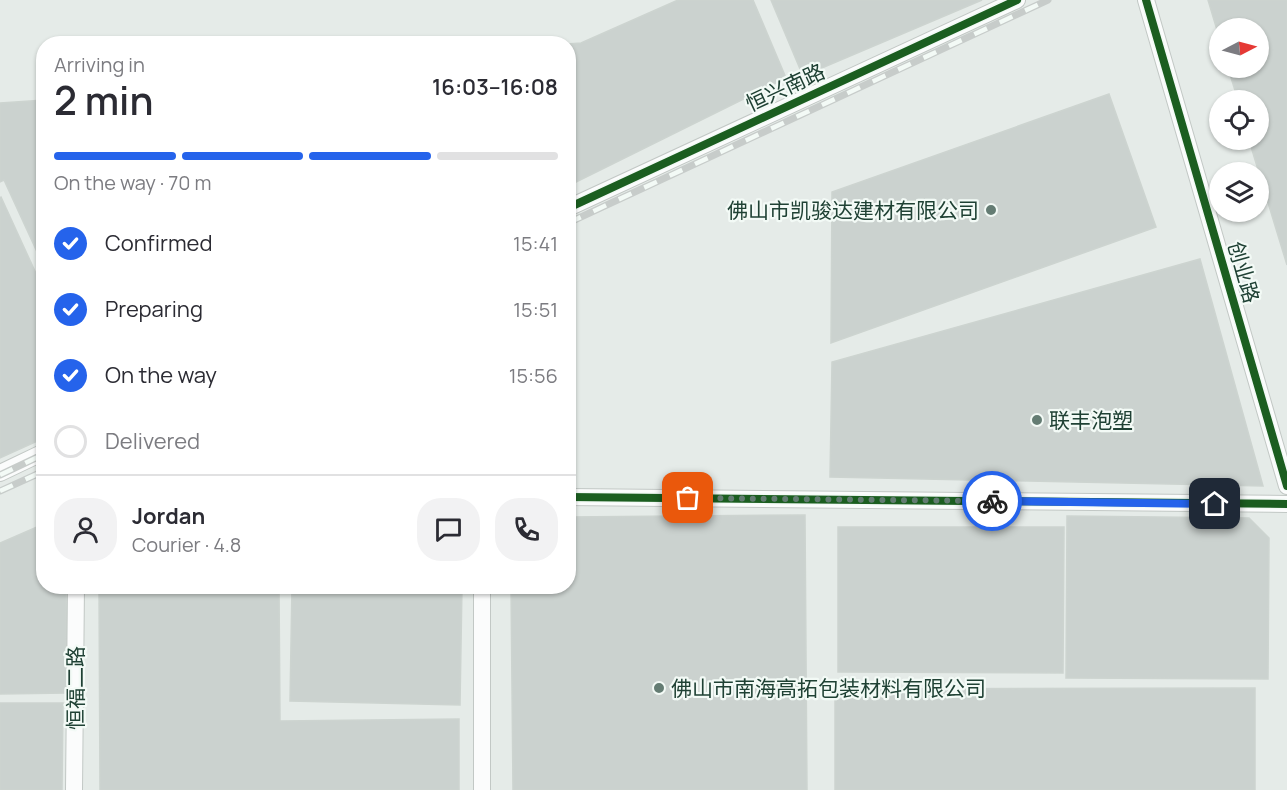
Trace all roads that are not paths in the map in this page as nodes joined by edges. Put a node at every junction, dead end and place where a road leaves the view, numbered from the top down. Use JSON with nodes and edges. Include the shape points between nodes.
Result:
{"nodes":[{"id":1,"x":1017,"y":0,"type":"edge"},
{"id":2,"x":1146,"y":0,"type":"edge"},
{"id":3,"x":576,"y":204,"type":"edge"},
{"id":4,"x":36,"y":456,"type":"edge"},
{"id":5,"x":0,"y":473,"type":"edge"},
{"id":6,"x":1287,"y":486,"type":"edge"},
{"id":7,"x":576,"y":497,"type":"edge"},
{"id":8,"x":1287,"y":504,"type":"edge"},
{"id":9,"x":75,"y":594,"type":"edge"},
{"id":10,"x":482,"y":594,"type":"edge"},
{"id":11,"x":74,"y":790,"type":"edge"},
{"id":12,"x":482,"y":790,"type":"edge"}],
"edges":[{"from":1,"to":3,"type":"street","name":"恒兴南路"},
{"from":2,"to":6,"type":"street","name":"创业路"},
{"from":4,"to":5,"type":"street"},
{"from":7,"to":8,"type":"street"},
{"from":9,"to":11,"type":"street","name":"恒福二路"},
{"from":10,"to":12,"type":"street"}]}
